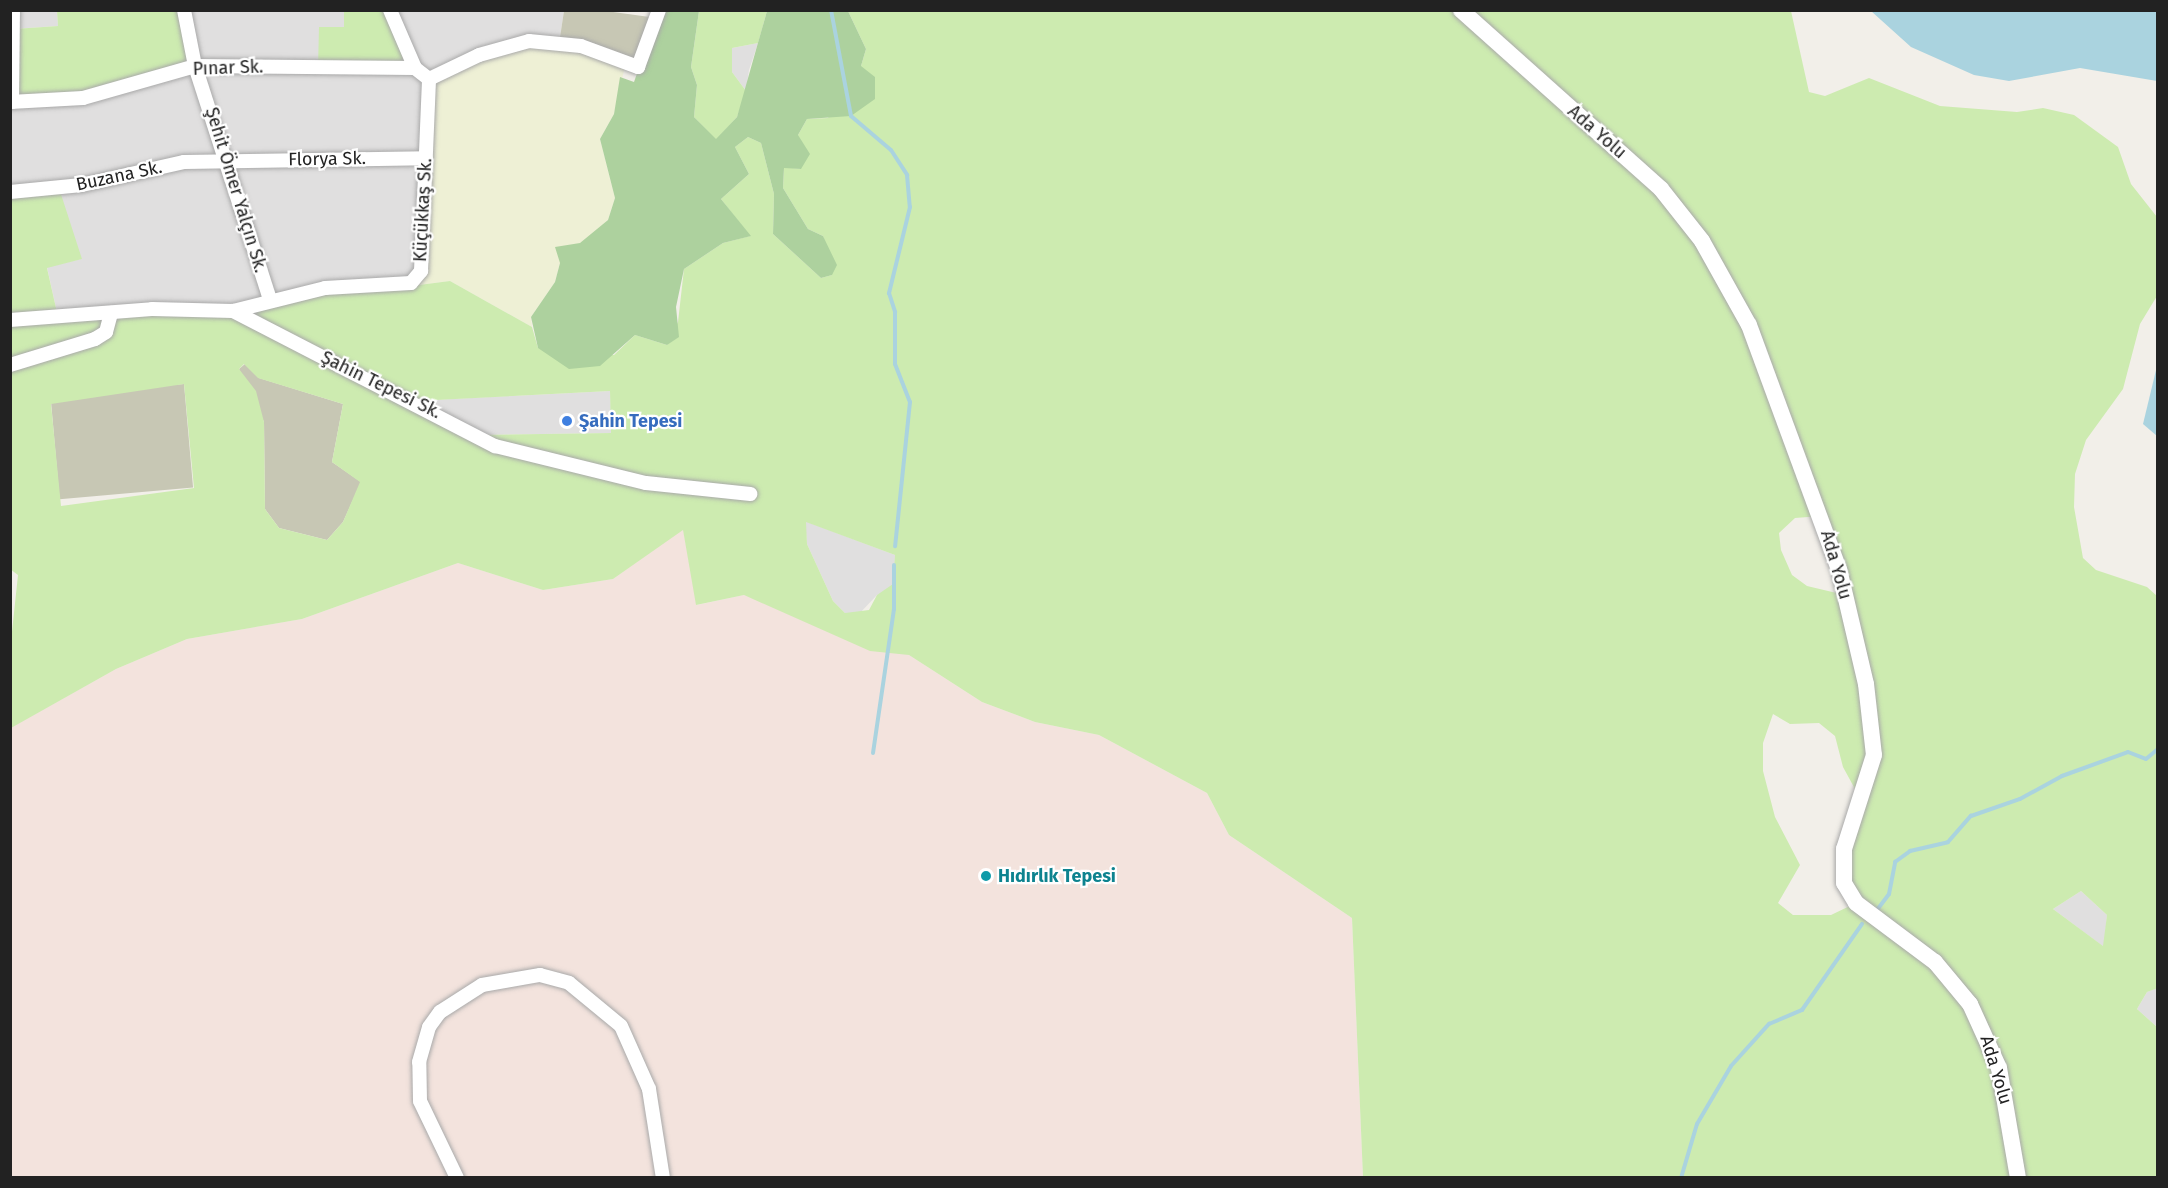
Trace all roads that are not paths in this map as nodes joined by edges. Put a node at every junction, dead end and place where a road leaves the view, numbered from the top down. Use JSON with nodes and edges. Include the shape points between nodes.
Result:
{"nodes":[{"id":1,"x":13,"y":10,"type":"edge"},
{"id":2,"x":184,"y":10,"type":"edge"},
{"id":3,"x":390,"y":10,"type":"edge"},
{"id":4,"x":659,"y":10,"type":"edge"},
{"id":5,"x":1461,"y":10,"type":"edge"},
{"id":6,"x":195,"y":66,"type":"junction"},
{"id":7,"x":414,"y":68,"type":"junction"},
{"id":8,"x":429,"y":79,"type":"junction"},
{"id":9,"x":11,"y":102,"type":"edge"},
{"id":10,"x":426,"y":158,"type":"junction"},
{"id":11,"x":228,"y":160,"type":"junction"},
{"id":12,"x":10,"y":192,"type":"edge"},
{"id":13,"x":270,"y":300,"type":"junction"},
{"id":14,"x":233,"y":310,"type":"junction"},
{"id":15,"x":111,"y":313,"type":"junction"},
{"id":16,"x":10,"y":320,"type":"edge"},
{"id":17,"x":10,"y":366,"type":"edge"},
{"id":18,"x":750,"y":494,"type":"dead end"},
{"id":19,"x":457,"y":1178,"type":"edge"},
{"id":20,"x":663,"y":1178,"type":"edge"},
{"id":21,"x":2018,"y":1178,"type":"edge"}],
"edges":[{"from":1,"to":9,"type":"street"},
{"from":2,"to":6,"type":"street","name":"Şehit Ömer Yalçın Sk."},
{"from":3,"to":7,"type":"street"},
{"from":4,"to":8,"type":"street","via":[[638,67],[581,46],[529,41],[479,55]]},
{"from":5,"to":21,"type":"street","name":"Ada Yolu","via":[[1661,189],[1702,242],[1749,325],[1821,516],[1866,684],[1874,755],[1844,849],[1844,883],[1868,914],[1947,975],[1976,1014],[1999,1068]]},
{"from":6,"to":7,"type":"street","name":"Pınar Sk."},
{"from":6,"to":9,"type":"street","name":"Pınar Sk.","via":[[82,98]]},
{"from":6,"to":11,"type":"street","name":"Şehit Ömer Yalçın Sk."},
{"from":7,"to":8,"type":"street"},
{"from":8,"to":10,"type":"street","name":"Küçükkaş Sk."},
{"from":10,"to":11,"type":"street","name":"Florya Sk."},
{"from":10,"to":13,"type":"street","name":"Küçükkaş Sk.","via":[[421,271],[411,283],[325,288]]},
{"from":11,"to":12,"type":"street","name":"Buzana Sk."},
{"from":11,"to":13,"type":"street","name":"Şehit Ömer Yalçın Sk."},
{"from":13,"to":14,"type":"street","name":"Küçükkaş Sk."},
{"from":14,"to":15,"type":"street","name":"Şahin Tepesi Sk."},
{"from":14,"to":18,"type":"street","name":"Şahin Tepesi Sk.","via":[[495,446],[646,483]]},
{"from":15,"to":16,"type":"street","name":"Şahin Tepesi Sk."},
{"from":15,"to":17,"type":"street","via":[[106,332],[95,339]]},
{"from":19,"to":20,"type":"street","via":[[420,1101],[419,1062],[429,1027],[440,1012],[482,985],[540,975],[569,983],[621,1026],[649,1089]]}]}
